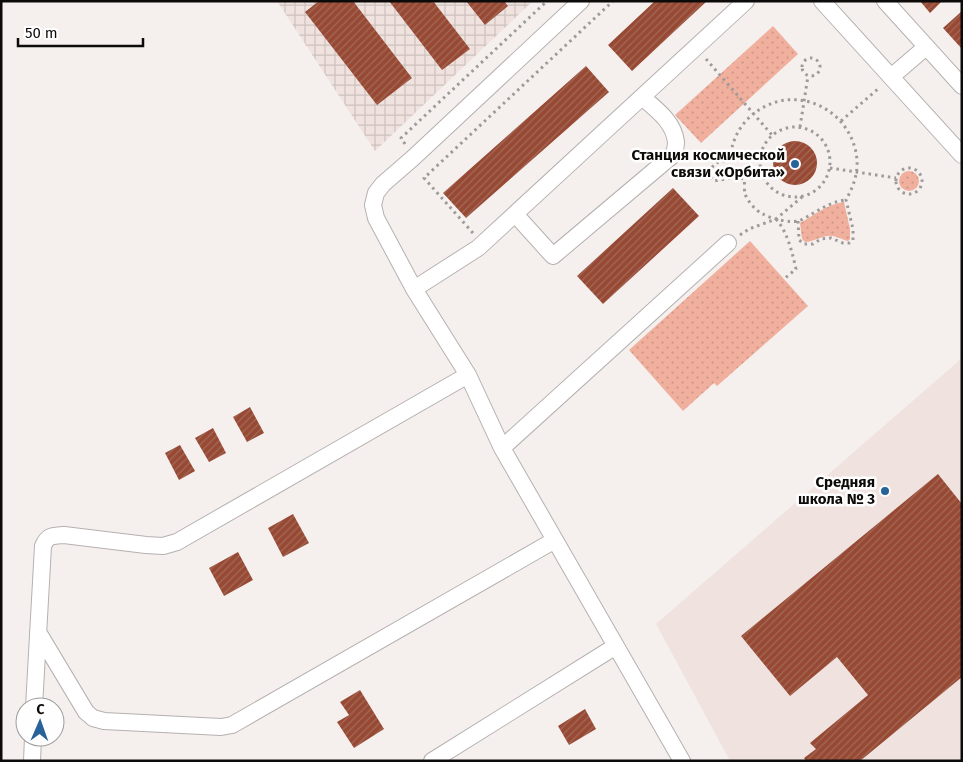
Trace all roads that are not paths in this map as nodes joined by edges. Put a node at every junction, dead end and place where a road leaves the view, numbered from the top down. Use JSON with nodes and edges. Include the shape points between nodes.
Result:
{"nodes":[{"id":1,"x":581,"y":1,"type":"edge"},
{"id":2,"x":746,"y":1,"type":"edge"},
{"id":3,"x":822,"y":1,"type":"edge"},
{"id":4,"x":885,"y":1,"type":"edge"},
{"id":5,"x":926,"y":47,"type":"junction"},
{"id":6,"x":891,"y":77,"type":"junction"},
{"id":7,"x":962,"y":86,"type":"edge"},
{"id":8,"x":642,"y":97,"type":"junction"},
{"id":9,"x":962,"y":155,"type":"edge"},
{"id":10,"x":515,"y":214,"type":"junction"},
{"id":11,"x":728,"y":243,"type":"road end"},
{"id":12,"x":414,"y":289,"type":"junction"},
{"id":13,"x":468,"y":375,"type":"junction"},
{"id":14,"x":502,"y":448,"type":"junction"},
{"id":15,"x":555,"y":540,"type":"junction"},
{"id":16,"x":38,"y":632,"type":"junction"},
{"id":17,"x":616,"y":646,"type":"junction"},
{"id":18,"x":35,"y":697,"type":"edge"},
{"id":19,"x":33,"y":747,"type":"edge"},
{"id":20,"x":32,"y":761,"type":"edge"},
{"id":21,"x":432,"y":761,"type":"edge"},
{"id":22,"x":682,"y":761,"type":"edge"}],
"edges":[{"from":1,"to":12,"type":"street","via":[[376,193],[373,205],[376,218]]},
{"from":2,"to":8,"type":"street"},
{"from":3,"to":6,"type":"street"},
{"from":4,"to":5,"type":"street"},
{"from":5,"to":6,"type":"street"},
{"from":5,"to":7,"type":"street"},
{"from":6,"to":9,"type":"street"},
{"from":8,"to":10,"type":"street"},
{"from":8,"to":10,"type":"street","via":[[666,117],[676,143],[674,154],[553,256]]},
{"from":10,"to":12,"type":"street","via":[[478,248]]},
{"from":11,"to":14,"type":"street"},
{"from":12,"to":13,"type":"street"},
{"from":13,"to":14,"type":"street"},
{"from":13,"to":16,"type":"street","via":[[177,542],[162,546],[64,536],[45,540],[42,546]]},
{"from":14,"to":15,"type":"street"},
{"from":15,"to":16,"type":"street","via":[[232,725],[221,727],[93,718],[86,712]]},
{"from":15,"to":17,"type":"street"},
{"from":16,"to":18,"type":"street"},
{"from":17,"to":21,"type":"street"},
{"from":17,"to":22,"type":"street"},
{"from":19,"to":20,"type":"street"}]}
